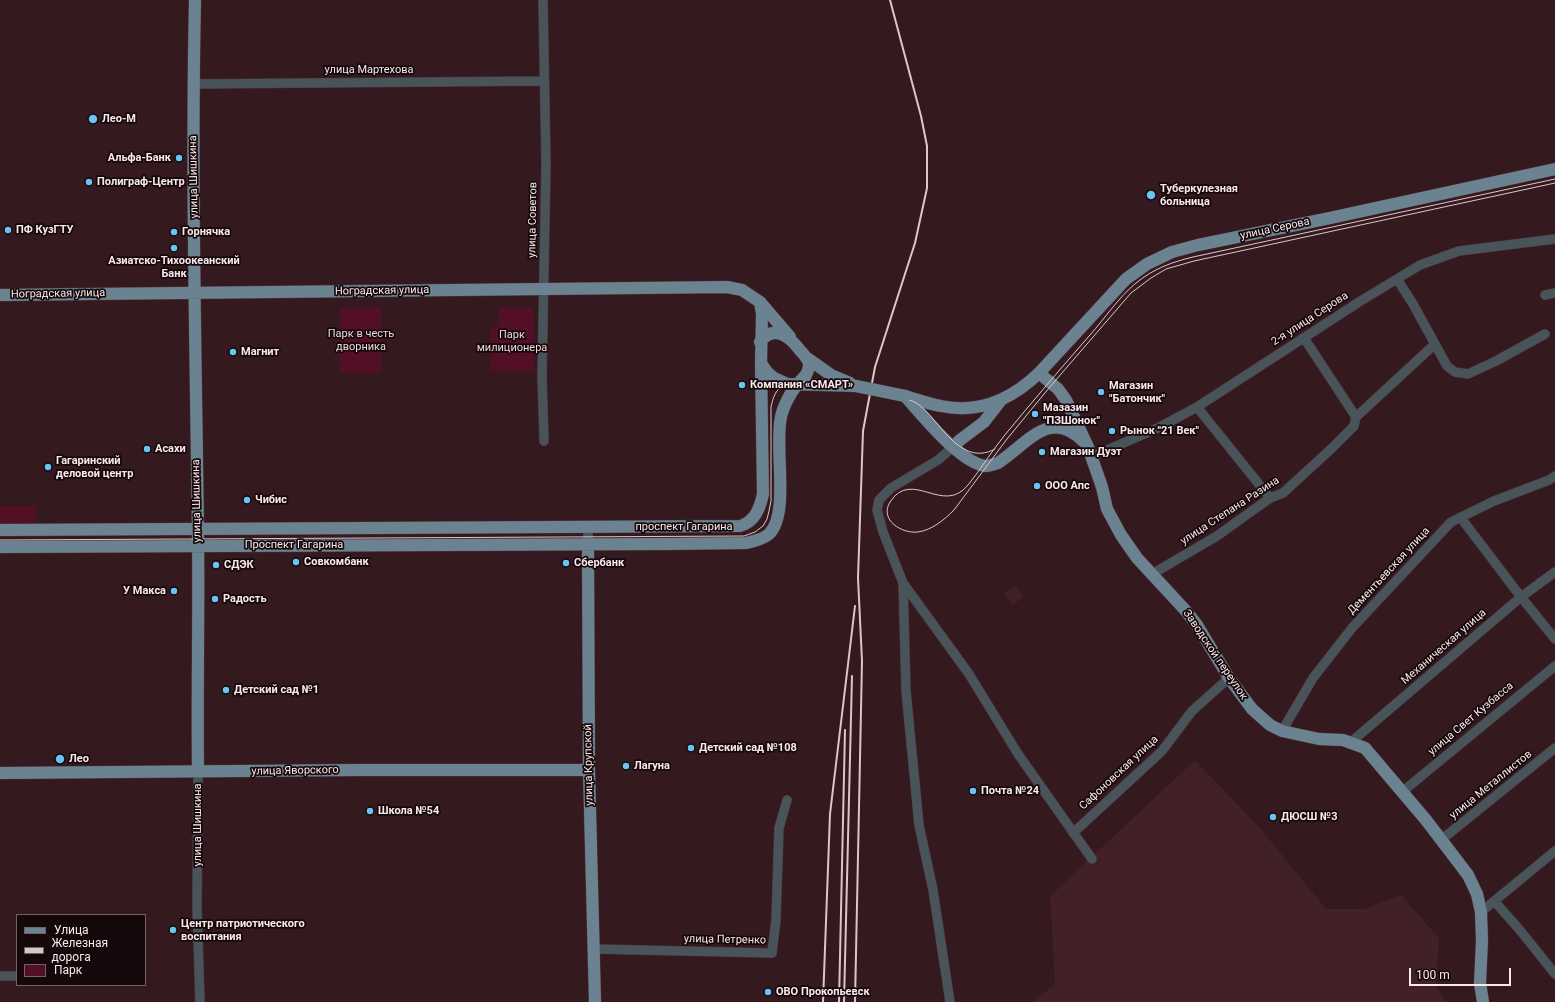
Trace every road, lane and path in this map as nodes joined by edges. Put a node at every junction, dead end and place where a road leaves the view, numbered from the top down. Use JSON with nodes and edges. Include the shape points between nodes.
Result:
{"nodes":[{"id":1,"x":195,"y":0,"type":"edge"},
{"id":2,"x":543,"y":0,"type":"edge"},
{"id":3,"x":545,"y":81,"type":"junction"},
{"id":4,"x":193,"y":84,"type":"junction"},
{"id":5,"x":1555,"y":169,"type":"edge"},
{"id":6,"x":1555,"y":239,"type":"edge"},
{"id":7,"x":1397,"y":279,"type":"junction"},
{"id":8,"x":544,"y":289,"type":"junction"},
{"id":9,"x":195,"y":293,"type":"junction"},
{"id":10,"x":1555,"y":293,"type":"edge"},
{"id":11,"x":0,"y":295,"type":"edge"},
{"id":12,"x":1545,"y":295,"type":"dead end"},
{"id":13,"x":760,"y":302,"type":"junction"},
{"id":14,"x":1545,"y":334,"type":"dead end"},
{"id":15,"x":791,"y":338,"type":"junction"},
{"id":16,"x":1304,"y":338,"type":"junction"},
{"id":17,"x":760,"y":342,"type":"junction"},
{"id":18,"x":1435,"y":344,"type":"junction"},
{"id":19,"x":807,"y":358,"type":"junction"},
{"id":20,"x":761,"y":364,"type":"junction"},
{"id":21,"x":1040,"y":373,"type":"junction"},
{"id":22,"x":797,"y":384,"type":"junction"},
{"id":23,"x":856,"y":386,"type":"junction"},
{"id":24,"x":905,"y":396,"type":"junction"},
{"id":25,"x":1001,"y":400,"type":"junction"},
{"id":26,"x":1197,"y":408,"type":"junction"},
{"id":27,"x":1356,"y":416,"type":"junction"},
{"id":28,"x":544,"y":441,"type":"dead end"},
{"id":29,"x":1086,"y":444,"type":"junction"},
{"id":30,"x":953,"y":447,"type":"junction"},
{"id":31,"x":1091,"y":457,"type":"junction"},
{"id":32,"x":1555,"y":476,"type":"edge"},
{"id":33,"x":1270,"y":498,"type":"junction"},
{"id":34,"x":1461,"y":518,"type":"junction"},
{"id":35,"x":551,"y":527,"type":"joint"},
{"id":36,"x":588,"y":527,"type":"junction"},
{"id":37,"x":198,"y":529,"type":"junction"},
{"id":38,"x":0,"y":530,"type":"edge"},
{"id":39,"x":198,"y":545,"type":"junction"},
{"id":40,"x":588,"y":545,"type":"junction"},
{"id":41,"x":0,"y":547,"type":"edge"},
{"id":42,"x":1555,"y":572,"type":"edge"},
{"id":43,"x":1152,"y":574,"type":"junction"},
{"id":44,"x":903,"y":583,"type":"junction"},
{"id":45,"x":1521,"y":597,"type":"junction"},
{"id":46,"x":1555,"y":639,"type":"edge"},
{"id":47,"x":1552,"y":668,"type":"edge"},
{"id":48,"x":1229,"y":678,"type":"junction"},
{"id":49,"x":1555,"y":678,"type":"edge"},
{"id":50,"x":1282,"y":731,"type":"junction"},
{"id":51,"x":1351,"y":742,"type":"junction"},
{"id":52,"x":1555,"y":748,"type":"edge"},
{"id":53,"x":589,"y":770,"type":"junction"},
{"id":54,"x":198,"y":771,"type":"junction"},
{"id":55,"x":0,"y":773,"type":"edge"},
{"id":56,"x":1402,"y":792,"type":"junction"},
{"id":57,"x":787,"y":800,"type":"dead end"},
{"id":58,"x":1073,"y":833,"type":"junction"},
{"id":59,"x":1441,"y":840,"type":"junction"},
{"id":60,"x":1555,"y":851,"type":"edge"},
{"id":61,"x":1092,"y":859,"type":"dead end"},
{"id":62,"x":1495,"y":902,"type":"junction"},
{"id":63,"x":1482,"y":912,"type":"junction"},
{"id":64,"x":594,"y":949,"type":"junction"},
{"id":65,"x":1555,"y":974,"type":"edge"},
{"id":66,"x":0,"y":976,"type":"edge"},
{"id":67,"x":16,"y":976,"type":"edge"},
{"id":68,"x":200,"y":1002,"type":"edge"},
{"id":69,"x":595,"y":1002,"type":"edge"},
{"id":70,"x":950,"y":1002,"type":"edge"},
{"id":71,"x":1483,"y":1002,"type":"edge"}],
"edges":[{"from":1,"to":4,"type":"main road","name":"улица Шишкина"},
{"from":2,"to":3,"type":"street","name":"улица Советов"},
{"from":3,"to":4,"type":"street","name":"улица Мартехова"},
{"from":3,"to":8,"type":"street","name":"улица Советов"},
{"from":4,"to":9,"type":"main road","name":"улица Шишкина"},
{"from":5,"to":21,"type":"main road","name":"улица Серова","via":[[1198,245],[1165,255],[1126,279]]},
{"from":6,"to":7,"type":"street","name":"2-я улица Серова","via":[[1453,253],[1420,265]]},
{"from":7,"to":16,"type":"street","name":"2-я улица Серова"},
{"from":7,"to":18,"type":"street"},
{"from":8,"to":9,"type":"main road","name":"Ноградская улица"},
{"from":8,"to":13,"type":"main road","name":"Ноградская улица","via":[[727,287],[742,290]]},
{"from":8,"to":28,"type":"street","name":"улица Советов"},
{"from":9,"to":11,"type":"main road","name":"Ноградская улица"},
{"from":9,"to":37,"type":"main road","name":"улица Шишкина"},
{"from":10,"to":12,"type":"street"},
{"from":13,"to":15,"type":"main road","name":"Ноградская улица"},
{"from":13,"to":17,"type":"main road"},
{"from":14,"to":18,"type":"street","via":[[1496,361],[1464,374],[1451,370]]},
{"from":15,"to":17,"type":"main road","via":[[774,333],[764,336]]},
{"from":15,"to":19,"type":"main road"},
{"from":16,"to":26,"type":"street","name":"2-я улица Серова"},
{"from":16,"to":27,"type":"street"},
{"from":17,"to":20,"type":"main road"},
{"from":18,"to":27,"type":"street","name":"улица Степана Разина"},
{"from":19,"to":22,"type":"main road","via":[[808,374]]},
{"from":19,"to":23,"type":"main road"},
{"from":20,"to":22,"type":"main road","via":[[767,372],[783,383]]},
{"from":20,"to":36,"type":"main road","name":"проспект Гагарина","via":[[763,494],[759,509],[751,521],[740,526]]},
{"from":21,"to":25,"type":"main road","name":"улица Серова","via":[[1019,391]]},
{"from":21,"to":29,"type":"main road","name":"Заводской переулок","via":[[1066,400]]},
{"from":22,"to":23,"type":"main road"},
{"from":22,"to":40,"type":"main road","name":"проспект Гагарина","via":[[781,418],[780,499],[777,519],[768,534],[757,541],[746,543]]},
{"from":23,"to":24,"type":"main road","name":"улица Серова","bridge":true},
{"from":24,"to":25,"type":"main road","name":"улица Серова","via":[[938,406],[957,408],[982,407]]},
{"from":24,"to":30,"type":"main road"},
{"from":25,"to":30,"type":"main road","via":[[984,422]]},
{"from":26,"to":31,"type":"street","name":"2-я улица Серова"},
{"from":26,"to":33,"type":"street"},
{"from":27,"to":33,"type":"street","name":"улица Степана Разина","via":[[1354,426],[1332,450],[1283,493]]},
{"from":29,"to":30,"type":"main road","via":[[1076,433],[1066,428],[1048,428],[998,463],[986,466],[966,458]]},
{"from":29,"to":31,"type":"main road","name":"Заводской переулок"},
{"from":30,"to":44,"type":"street","via":[[938,460],[891,488],[880,500],[878,516]]},
{"from":31,"to":43,"type":"main road","name":"Заводской переулок","via":[[1107,509],[1121,535]]},
{"from":32,"to":34,"type":"street","name":"Дементьевская улица","via":[[1494,501]]},
{"from":33,"to":43,"type":"street","name":"улица Степана Разина","via":[[1217,536]]},
{"from":34,"to":45,"type":"street"},
{"from":34,"to":50,"type":"street","name":"Дементьевская улица","via":[[1451,522],[1352,628],[1313,678]]},
{"from":35,"to":36,"type":"main road","name":"проспект Гагарина"},
{"from":35,"to":37,"type":"main road","name":"Проспект Гагарина"},
{"from":36,"to":40,"type":"street","name":"улица Крупской"},
{"from":37,"to":38,"type":"main road","name":"Проспект Гагарина"},
{"from":37,"to":39,"type":"main road","name":"улица Шишкина"},
{"from":39,"to":40,"type":"main road","name":"Проспект Гагарина"},
{"from":39,"to":41,"type":"main road","name":"Проспект Гагарина"},
{"from":39,"to":54,"type":"main road","name":"улица Шишкина"},
{"from":40,"to":53,"type":"main road","name":"улица Крупской"},
{"from":42,"to":45,"type":"street","name":"Механическая улица"},
{"from":43,"to":48,"type":"main road","name":"Заводской переулок","via":[[1186,610]]},
{"from":44,"to":58,"type":"street","via":[[970,674],[1018,754]]},
{"from":44,"to":70,"type":"street","via":[[906,691],[919,825]]},
{"from":45,"to":46,"type":"street"},
{"from":45,"to":51,"type":"street","name":"Механическая улица"},
{"from":47,"to":49,"type":"street"},
{"from":47,"to":56,"type":"street","name":"улица Свет Кузбасса"},
{"from":48,"to":50,"type":"main road","name":"Заводской переулок","via":[[1252,709],[1270,725]]},
{"from":48,"to":58,"type":"street","name":"Сафоновская улица","via":[[1192,711],[1162,752]]},
{"from":50,"to":51,"type":"main road","name":"Заводской переулок","via":[[1319,739]]},
{"from":51,"to":56,"type":"main road","name":"Заводской переулок","via":[[1365,748]]},
{"from":52,"to":59,"type":"street","name":"улица Металлистов"},
{"from":53,"to":54,"type":"main road","name":"улица Яворского"},
{"from":53,"to":64,"type":"main road","name":"улица Крупской"},
{"from":54,"to":55,"type":"main road","name":"улица Яворского"},
{"from":54,"to":68,"type":"street","name":"улица Шишкина","via":[[197,907]]},
{"from":56,"to":59,"type":"main road","name":"Заводской переулок"},
{"from":57,"to":64,"type":"street","name":"улица Петренко","via":[[779,828],[776,920],[772,953]]},
{"from":58,"to":61,"type":"street"},
{"from":59,"to":63,"type":"main road","name":"Заводской переулок","via":[[1468,875]]},
{"from":60,"to":62,"type":"street"},
{"from":62,"to":63,"type":"street"},
{"from":62,"to":65,"type":"street"},
{"from":63,"to":71,"type":"main road","name":"Заводской переулок","via":[[1480,983]]},
{"from":64,"to":69,"type":"main road","name":"улица Крупской"},
{"from":66,"to":67,"type":"street"}]}
